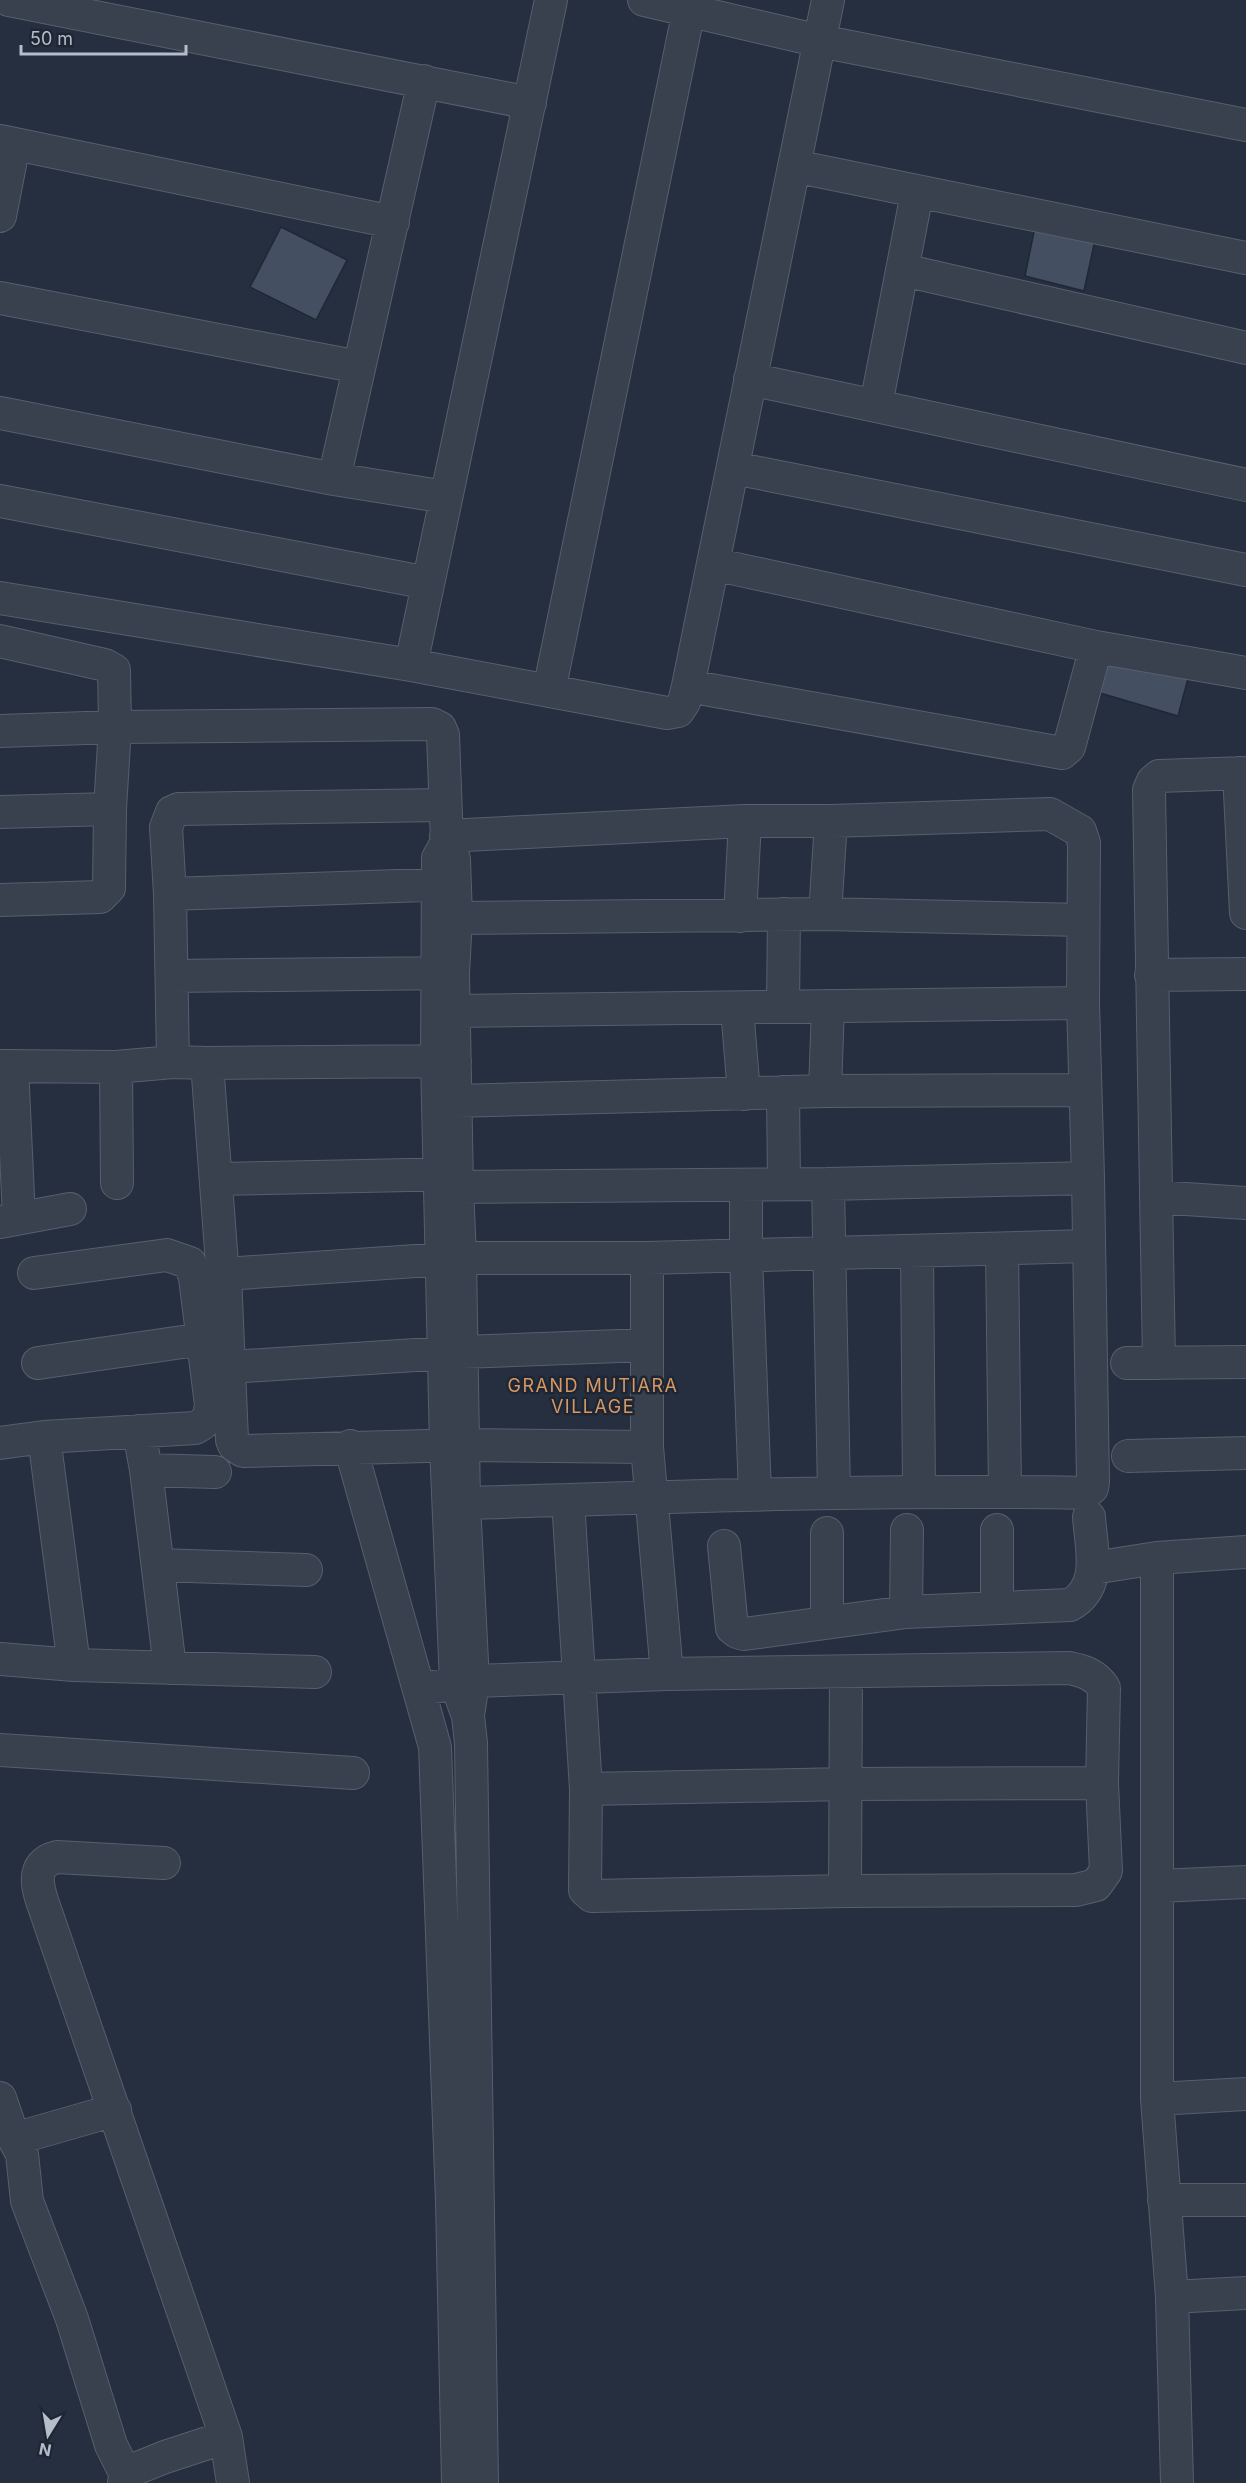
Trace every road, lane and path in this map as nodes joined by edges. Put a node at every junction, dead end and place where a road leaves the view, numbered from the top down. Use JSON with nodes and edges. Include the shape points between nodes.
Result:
{"nodes":[{"id":1,"x":9,"y":0,"type":"edge"},
{"id":2,"x":551,"y":0,"type":"edge"},
{"id":3,"x":644,"y":0,"type":"edge"},
{"id":4,"x":828,"y":0,"type":"edge"},
{"id":5,"x":690,"y":5,"type":"edge"},
{"id":6,"x":820,"y":41,"type":"junction"},
{"id":7,"x":424,"y":81,"type":"junction"},
{"id":8,"x":530,"y":103,"type":"junction"},
{"id":9,"x":1246,"y":125,"type":"edge"},
{"id":10,"x":7,"y":143,"type":"edge"},
{"id":11,"x":794,"y":166,"type":"junction"},
{"id":12,"x":916,"y":193,"type":"junction"},
{"id":13,"x":0,"y":216,"type":"edge"},
{"id":14,"x":393,"y":222,"type":"junction"},
{"id":15,"x":1246,"y":258,"type":"edge"},
{"id":16,"x":903,"y":270,"type":"junction"},
{"id":17,"x":0,"y":298,"type":"edge"},
{"id":18,"x":1246,"y":348,"type":"edge"},
{"id":19,"x":360,"y":367,"type":"junction"},
{"id":20,"x":750,"y":379,"type":"junction"},
{"id":21,"x":876,"y":405,"type":"junction"},
{"id":22,"x":0,"y":413,"type":"edge"},
{"id":23,"x":734,"y":468,"type":"junction"},
{"id":24,"x":334,"y":478,"type":"junction"},
{"id":25,"x":1246,"y":485,"type":"edge"},
{"id":26,"x":446,"y":497,"type":"junction"},
{"id":27,"x":0,"y":501,"type":"edge"},
{"id":28,"x":713,"y":564,"type":"junction"},
{"id":29,"x":1246,"y":570,"type":"edge"},
{"id":30,"x":428,"y":583,"type":"junction"},
{"id":31,"x":0,"y":598,"type":"edge"},
{"id":32,"x":0,"y":641,"type":"edge"},
{"id":33,"x":1096,"y":647,"type":"junction"},
{"id":34,"x":411,"y":665,"type":"junction"},
{"id":35,"x":1246,"y":672,"type":"edge"},
{"id":36,"x":688,"y":686,"type":"junction"},
{"id":37,"x":549,"y":691,"type":"junction"},
{"id":38,"x":115,"y":727,"type":"junction"},
{"id":39,"x":0,"y":730,"type":"edge"},
{"id":40,"x":1242,"y":773,"type":"edge"},
{"id":41,"x":445,"y":805,"type":"junction"},
{"id":42,"x":110,"y":809,"type":"junction"},
{"id":43,"x":0,"y":812,"type":"edge"},
{"id":44,"x":746,"y":821,"type":"junction"},
{"id":45,"x":831,"y":821,"type":"junction"},
{"id":46,"x":446,"y":839,"type":"junction"},
{"id":47,"x":447,"y":884,"type":"junction"},
{"id":48,"x":170,"y":894,"type":"junction"},
{"id":49,"x":0,"y":900,"type":"edge"},
{"id":50,"x":1246,"y":913,"type":"edge"},
{"id":51,"x":784,"y":914,"type":"junction"},
{"id":52,"x":825,"y":914,"type":"junction"},
{"id":53,"x":740,"y":916,"type":"junction"},
{"id":54,"x":456,"y":918,"type":"junction"},
{"id":55,"x":1082,"y":920,"type":"junction"},
{"id":56,"x":445,"y":973,"type":"junction"},
{"id":57,"x":1246,"y":974,"type":"edge"},
{"id":58,"x":1151,"y":975,"type":"junction"},
{"id":59,"x":172,"y":976,"type":"junction"},
{"id":60,"x":1083,"y":1003,"type":"junction"},
{"id":61,"x":783,"y":1006,"type":"junction"},
{"id":62,"x":828,"y":1006,"type":"junction"},
{"id":63,"x":737,"y":1008,"type":"junction"},
{"id":64,"x":455,"y":1011,"type":"junction"},
{"id":65,"x":446,"y":1061,"type":"junction"},
{"id":66,"x":173,"y":1062,"type":"junction"},
{"id":67,"x":207,"y":1063,"type":"junction"},
{"id":68,"x":6,"y":1066,"type":"edge"},
{"id":69,"x":116,"y":1066,"type":"junction"},
{"id":70,"x":1085,"y":1090,"type":"junction"},
{"id":71,"x":825,"y":1091,"type":"junction"},
{"id":72,"x":783,"y":1092,"type":"junction"},
{"id":73,"x":744,"y":1094,"type":"junction"},
{"id":74,"x":455,"y":1101,"type":"junction"},
{"id":75,"x":1088,"y":1178,"type":"junction"},
{"id":76,"x":217,"y":1179,"type":"junction"},
{"id":77,"x":451,"y":1179,"type":"junction"},
{"id":78,"x":117,"y":1183,"type":"dead end"},
{"id":79,"x":784,"y":1184,"type":"junction"},
{"id":80,"x":828,"y":1184,"type":"junction"},
{"id":81,"x":746,"y":1185,"type":"junction"},
{"id":82,"x":1156,"y":1197,"type":"junction"},
{"id":83,"x":1246,"y":1203,"type":"edge"},
{"id":84,"x":70,"y":1209,"type":"dead end"},
{"id":85,"x":9,"y":1220,"type":"edge"},
{"id":86,"x":1088,"y":1246,"type":"junction"},
{"id":87,"x":1002,"y":1249,"type":"junction"},
{"id":88,"x":917,"y":1251,"type":"junction"},
{"id":89,"x":829,"y":1252,"type":"junction"},
{"id":90,"x":746,"y":1255,"type":"junction"},
{"id":91,"x":647,"y":1258,"type":"junction"},
{"id":92,"x":452,"y":1259,"type":"junction"},
{"id":93,"x":34,"y":1272,"type":"dead end"},
{"id":94,"x":225,"y":1274,"type":"junction"},
{"id":95,"x":203,"y":1339,"type":"junction"},
{"id":96,"x":646,"y":1345,"type":"junction"},
{"id":97,"x":454,"y":1353,"type":"junction"},
{"id":98,"x":1246,"y":1362,"type":"edge"},
{"id":99,"x":38,"y":1363,"type":"dead end"},
{"id":100,"x":1127,"y":1363,"type":"dead end"},
{"id":101,"x":1158,"y":1363,"type":"junction"},
{"id":102,"x":230,"y":1367,"type":"junction"},
{"id":103,"x":139,"y":1431,"type":"junction"},
{"id":104,"x":44,"y":1437,"type":"junction"},
{"id":105,"x":0,"y":1443,"type":"edge"},
{"id":106,"x":350,"y":1446,"type":"junction"},
{"id":107,"x":455,"y":1446,"type":"junction"},
{"id":108,"x":647,"y":1447,"type":"junction"},
{"id":109,"x":1246,"y":1453,"type":"edge"},
{"id":110,"x":1128,"y":1456,"type":"dead end"},
{"id":111,"x":146,"y":1470,"type":"junction"},
{"id":112,"x":215,"y":1472,"type":"dead end"},
{"id":113,"x":919,"y":1491,"type":"junction"},
{"id":114,"x":1005,"y":1492,"type":"junction"},
{"id":115,"x":834,"y":1493,"type":"junction"},
{"id":116,"x":755,"y":1494,"type":"junction"},
{"id":117,"x":651,"y":1496,"type":"junction"},
{"id":118,"x":568,"y":1500,"type":"junction"},
{"id":119,"x":464,"y":1503,"type":"junction"},
{"id":120,"x":1089,"y":1517,"type":"dead end"},
{"id":121,"x":907,"y":1530,"type":"dead end"},
{"id":122,"x":997,"y":1530,"type":"dead end"},
{"id":123,"x":827,"y":1533,"type":"dead end"},
{"id":124,"x":724,"y":1546,"type":"dead end"},
{"id":125,"x":1246,"y":1551,"type":"edge"},
{"id":126,"x":1157,"y":1558,"type":"junction"},
{"id":127,"x":158,"y":1565,"type":"junction"},
{"id":128,"x":1093,"y":1568,"type":"junction"},
{"id":129,"x":306,"y":1570,"type":"dead end"},
{"id":130,"x":997,"y":1606,"type":"junction"},
{"id":131,"x":906,"y":1612,"type":"junction"},
{"id":132,"x":827,"y":1622,"type":"junction"},
{"id":133,"x":0,"y":1659,"type":"edge"},
{"id":134,"x":74,"y":1665,"type":"junction"},
{"id":135,"x":170,"y":1668,"type":"junction"},
{"id":136,"x":315,"y":1672,"type":"dead end"},
{"id":137,"x":846,"y":1672,"type":"junction"},
{"id":138,"x":667,"y":1674,"type":"junction"},
{"id":139,"x":579,"y":1677,"type":"junction"},
{"id":140,"x":464,"y":1682,"type":"junction"},
{"id":141,"x":420,"y":1689,"type":"junction"},
{"id":142,"x":470,"y":1730,"type":"junction"},
{"id":143,"x":435,"y":1748,"type":"junction"},
{"id":144,"x":0,"y":1750,"type":"edge"},
{"id":145,"x":353,"y":1773,"type":"dead end"},
{"id":146,"x":1102,"y":1783,"type":"junction"},
{"id":147,"x":847,"y":1784,"type":"junction"},
{"id":148,"x":586,"y":1789,"type":"junction"},
{"id":149,"x":164,"y":1863,"type":"dead end"},
{"id":150,"x":1246,"y":1882,"type":"edge"},
{"id":151,"x":1159,"y":1886,"type":"junction"},
{"id":152,"x":845,"y":1891,"type":"junction"},
{"id":153,"x":1246,"y":2094,"type":"edge"},
{"id":154,"x":0,"y":2098,"type":"edge"},
{"id":155,"x":1158,"y":2099,"type":"junction"},
{"id":156,"x":115,"y":2110,"type":"junction"},
{"id":157,"x":7,"y":2152,"type":"edge"},
{"id":158,"x":1164,"y":2200,"type":"junction"},
{"id":159,"x":1246,"y":2200,"type":"edge"},
{"id":160,"x":465,"y":2202,"type":"junction"},
{"id":161,"x":1246,"y":2293,"type":"edge"},
{"id":162,"x":1172,"y":2297,"type":"junction"},
{"id":163,"x":226,"y":2437,"type":"junction"},
{"id":164,"x":125,"y":2478,"type":"edge"},
{"id":165,"x":232,"y":2483,"type":"edge"},
{"id":166,"x":458,"y":2483,"type":"edge"},
{"id":167,"x":482,"y":2483,"type":"edge"},
{"id":168,"x":1177,"y":2483,"type":"edge"}],
"edges":[{"from":1,"to":7,"type":"street"},
{"from":2,"to":8,"type":"street"},
{"from":3,"to":5,"type":"street"},
{"from":4,"to":6,"type":"street"},
{"from":5,"to":6,"type":"street"},
{"from":5,"to":37,"type":"street"},
{"from":6,"to":9,"type":"street"},
{"from":6,"to":11,"type":"street"},
{"from":7,"to":8,"type":"street"},
{"from":7,"to":14,"type":"street"},
{"from":8,"to":26,"type":"street"},
{"from":10,"to":13,"type":"street"},
{"from":10,"to":14,"type":"street"},
{"from":11,"to":12,"type":"street"},
{"from":11,"to":20,"type":"street"},
{"from":12,"to":15,"type":"street"},
{"from":12,"to":16,"type":"street"},
{"from":14,"to":19,"type":"street"},
{"from":16,"to":18,"type":"street"},
{"from":16,"to":21,"type":"street"},
{"from":17,"to":19,"type":"street"},
{"from":19,"to":24,"type":"street"},
{"from":20,"to":21,"type":"street"},
{"from":20,"to":23,"type":"street"},
{"from":21,"to":25,"type":"street"},
{"from":22,"to":24,"type":"street"},
{"from":23,"to":28,"type":"street"},
{"from":23,"to":29,"type":"street"},
{"from":24,"to":26,"type":"street"},
{"from":26,"to":30,"type":"street"},
{"from":27,"to":30,"type":"street"},
{"from":28,"to":33,"type":"street"},
{"from":28,"to":36,"type":"street"},
{"from":30,"to":34,"type":"street"},
{"from":31,"to":34,"type":"street"},
{"from":32,"to":38,"type":"street","via":[[105,664],[114,670]]},
{"from":33,"to":35,"type":"street"},
{"from":33,"to":36,"type":"street","via":[[1070,747],[1062,753]]},
{"from":34,"to":37,"type":"street"},
{"from":36,"to":37,"type":"street","via":[[678,711],[667,713]]},
{"from":38,"to":39,"type":"street"},
{"from":38,"to":41,"type":"street","via":[[432,724],[443,735]]},
{"from":38,"to":42,"type":"street"},
{"from":40,"to":50,"type":"street"},
{"from":40,"to":58,"type":"street","via":[[1167,775],[1153,781],[1149,790]]},
{"from":41,"to":46,"type":"street"},
{"from":41,"to":48,"type":"street","via":[[179,809],[172,812],[165,827]]},
{"from":42,"to":43,"type":"street"},
{"from":42,"to":49,"type":"street","via":[[109,888],[100,897]]},
{"from":44,"to":45,"type":"street"},
{"from":44,"to":46,"type":"street"},
{"from":44,"to":53,"type":"street"},
{"from":45,"to":52,"type":"street"},
{"from":45,"to":55,"type":"street","via":[[1050,814],[1080,831],[1084,843]]},
{"from":46,"to":47,"type":"street","via":[[454,859]]},
{"from":47,"to":48,"type":"street"},
{"from":47,"to":54,"type":"street"},
{"from":47,"to":56,"type":"street"},
{"from":48,"to":59,"type":"street"},
{"from":51,"to":52,"type":"street"},
{"from":51,"to":53,"type":"street"},
{"from":51,"to":61,"type":"street"},
{"from":52,"to":55,"type":"street"},
{"from":53,"to":54,"type":"street"},
{"from":54,"to":56,"type":"street"},
{"from":55,"to":60,"type":"street"},
{"from":56,"to":59,"type":"street"},
{"from":56,"to":64,"type":"street"},
{"from":56,"to":65,"type":"street"},
{"from":57,"to":58,"type":"street"},
{"from":58,"to":82,"type":"street"},
{"from":59,"to":66,"type":"street"},
{"from":60,"to":62,"type":"street"},
{"from":60,"to":70,"type":"street"},
{"from":61,"to":62,"type":"street"},
{"from":61,"to":63,"type":"street"},
{"from":62,"to":71,"type":"street"},
{"from":63,"to":64,"type":"street"},
{"from":63,"to":73,"type":"street"},
{"from":64,"to":65,"type":"street"},
{"from":65,"to":67,"type":"street"},
{"from":65,"to":74,"type":"street"},
{"from":65,"to":77,"type":"street"},
{"from":66,"to":67,"type":"street"},
{"from":66,"to":69,"type":"street"},
{"from":67,"to":76,"type":"street"},
{"from":68,"to":69,"type":"street"},
{"from":68,"to":85,"type":"street"},
{"from":69,"to":78,"type":"street"},
{"from":70,"to":71,"type":"street"},
{"from":70,"to":75,"type":"street"},
{"from":71,"to":72,"type":"street"},
{"from":72,"to":73,"type":"street"},
{"from":72,"to":79,"type":"street"},
{"from":73,"to":74,"type":"street"},
{"from":74,"to":77,"type":"street"},
{"from":75,"to":80,"type":"street"},
{"from":75,"to":86,"type":"street"},
{"from":76,"to":77,"type":"street"},
{"from":76,"to":94,"type":"street"},
{"from":77,"to":81,"type":"street"},
{"from":77,"to":92,"type":"street"},
{"from":79,"to":80,"type":"street"},
{"from":79,"to":81,"type":"street"},
{"from":80,"to":89,"type":"street"},
{"from":81,"to":90,"type":"street"},
{"from":82,"to":83,"type":"street"},
{"from":82,"to":101,"type":"street"},
{"from":84,"to":85,"type":"street"},
{"from":86,"to":87,"type":"street"},
{"from":86,"to":114,"type":"street","via":[[1092,1488],[1086,1493]]},
{"from":87,"to":88,"type":"street"},
{"from":87,"to":114,"type":"street"},
{"from":88,"to":89,"type":"street"},
{"from":88,"to":113,"type":"street"},
{"from":89,"to":90,"type":"street"},
{"from":89,"to":115,"type":"street"},
{"from":90,"to":91,"type":"street"},
{"from":90,"to":116,"type":"street"},
{"from":91,"to":92,"type":"street"},
{"from":91,"to":96,"type":"street"},
{"from":92,"to":94,"type":"street"},
{"from":92,"to":97,"type":"street"},
{"from":93,"to":95,"type":"street","via":[[167,1255],[179,1257],[190,1263],[195,1278]]},
{"from":94,"to":102,"type":"street"},
{"from":95,"to":99,"type":"street"},
{"from":95,"to":103,"type":"street","via":[[210,1417],[195,1428]]},
{"from":96,"to":97,"type":"street"},
{"from":96,"to":108,"type":"street"},
{"from":97,"to":102,"type":"street"},
{"from":97,"to":107,"type":"street"},
{"from":98,"to":101,"type":"street"},
{"from":100,"to":101,"type":"street"},
{"from":102,"to":106,"type":"street","via":[[232,1440],[238,1449]]},
{"from":103,"to":104,"type":"street"},
{"from":103,"to":111,"type":"street"},
{"from":104,"to":105,"type":"street"},
{"from":104,"to":134,"type":"street"},
{"from":106,"to":107,"type":"street"},
{"from":106,"to":141,"type":"street"},
{"from":107,"to":108,"type":"street"},
{"from":107,"to":119,"type":"street"},
{"from":107,"to":140,"type":"street"},
{"from":108,"to":117,"type":"street"},
{"from":109,"to":110,"type":"street"},
{"from":111,"to":112,"type":"street"},
{"from":111,"to":127,"type":"street"},
{"from":113,"to":114,"type":"street"},
{"from":113,"to":115,"type":"street"},
{"from":115,"to":116,"type":"street"},
{"from":116,"to":117,"type":"street"},
{"from":117,"to":118,"type":"street"},
{"from":117,"to":138,"type":"street"},
{"from":118,"to":119,"type":"street"},
{"from":118,"to":139,"type":"street"},
{"from":119,"to":140,"type":"street"},
{"from":120,"to":128,"type":"street"},
{"from":121,"to":131,"type":"street"},
{"from":122,"to":130,"type":"street"},
{"from":123,"to":132,"type":"street"},
{"from":124,"to":132,"type":"street","via":[[732,1628],[737,1632]]},
{"from":125,"to":126,"type":"street"},
{"from":126,"to":128,"type":"street"},
{"from":126,"to":151,"type":"street"},
{"from":127,"to":129,"type":"street"},
{"from":127,"to":135,"type":"street"},
{"from":128,"to":130,"type":"street","via":[[1089,1587],[1081,1599],[1070,1605]]},
{"from":130,"to":131,"type":"street"},
{"from":131,"to":132,"type":"street"},
{"from":133,"to":134,"type":"street"},
{"from":134,"to":135,"type":"street"},
{"from":135,"to":136,"type":"street"},
{"from":137,"to":138,"type":"street"},
{"from":137,"to":146,"type":"street","via":[[1069,1668],[1086,1673],[1104,1688]]},
{"from":137,"to":147,"type":"street"},
{"from":138,"to":139,"type":"street"},
{"from":139,"to":140,"type":"street"},
{"from":139,"to":148,"type":"street"},
{"from":140,"to":141,"type":"street"},
{"from":140,"to":142,"type":"street"},
{"from":141,"to":143,"type":"street"},
{"from":142,"to":143,"type":"street"},
{"from":142,"to":160,"type":"street"},
{"from":143,"to":160,"type":"street"},
{"from":144,"to":145,"type":"street"},
{"from":146,"to":147,"type":"street"},
{"from":146,"to":152,"type":"street","via":[[1106,1872],[1096,1885],[1076,1890]]},
{"from":147,"to":148,"type":"street"},
{"from":147,"to":152,"type":"street"},
{"from":148,"to":152,"type":"street","via":[[585,1890],[592,1896]]},
{"from":149,"to":156,"type":"street","via":[[57,1857],[41,1865],[37,1875],[49,1921]]},
{"from":150,"to":151,"type":"street"},
{"from":151,"to":155,"type":"street"},
{"from":153,"to":155,"type":"street"},
{"from":154,"to":157,"type":"street"},
{"from":155,"to":158,"type":"street"},
{"from":156,"to":157,"type":"street"},
{"from":156,"to":163,"type":"street"},
{"from":157,"to":164,"type":"street","via":[[21,2154],[27,2201],[72,2319]]},
{"from":158,"to":159,"type":"street"},
{"from":158,"to":162,"type":"street"},
{"from":160,"to":166,"type":"street"},
{"from":160,"to":167,"type":"street"},
{"from":161,"to":162,"type":"street"},
{"from":162,"to":168,"type":"street"},
{"from":163,"to":164,"type":"street","via":[[165,2457]]},
{"from":163,"to":165,"type":"street"}]}
